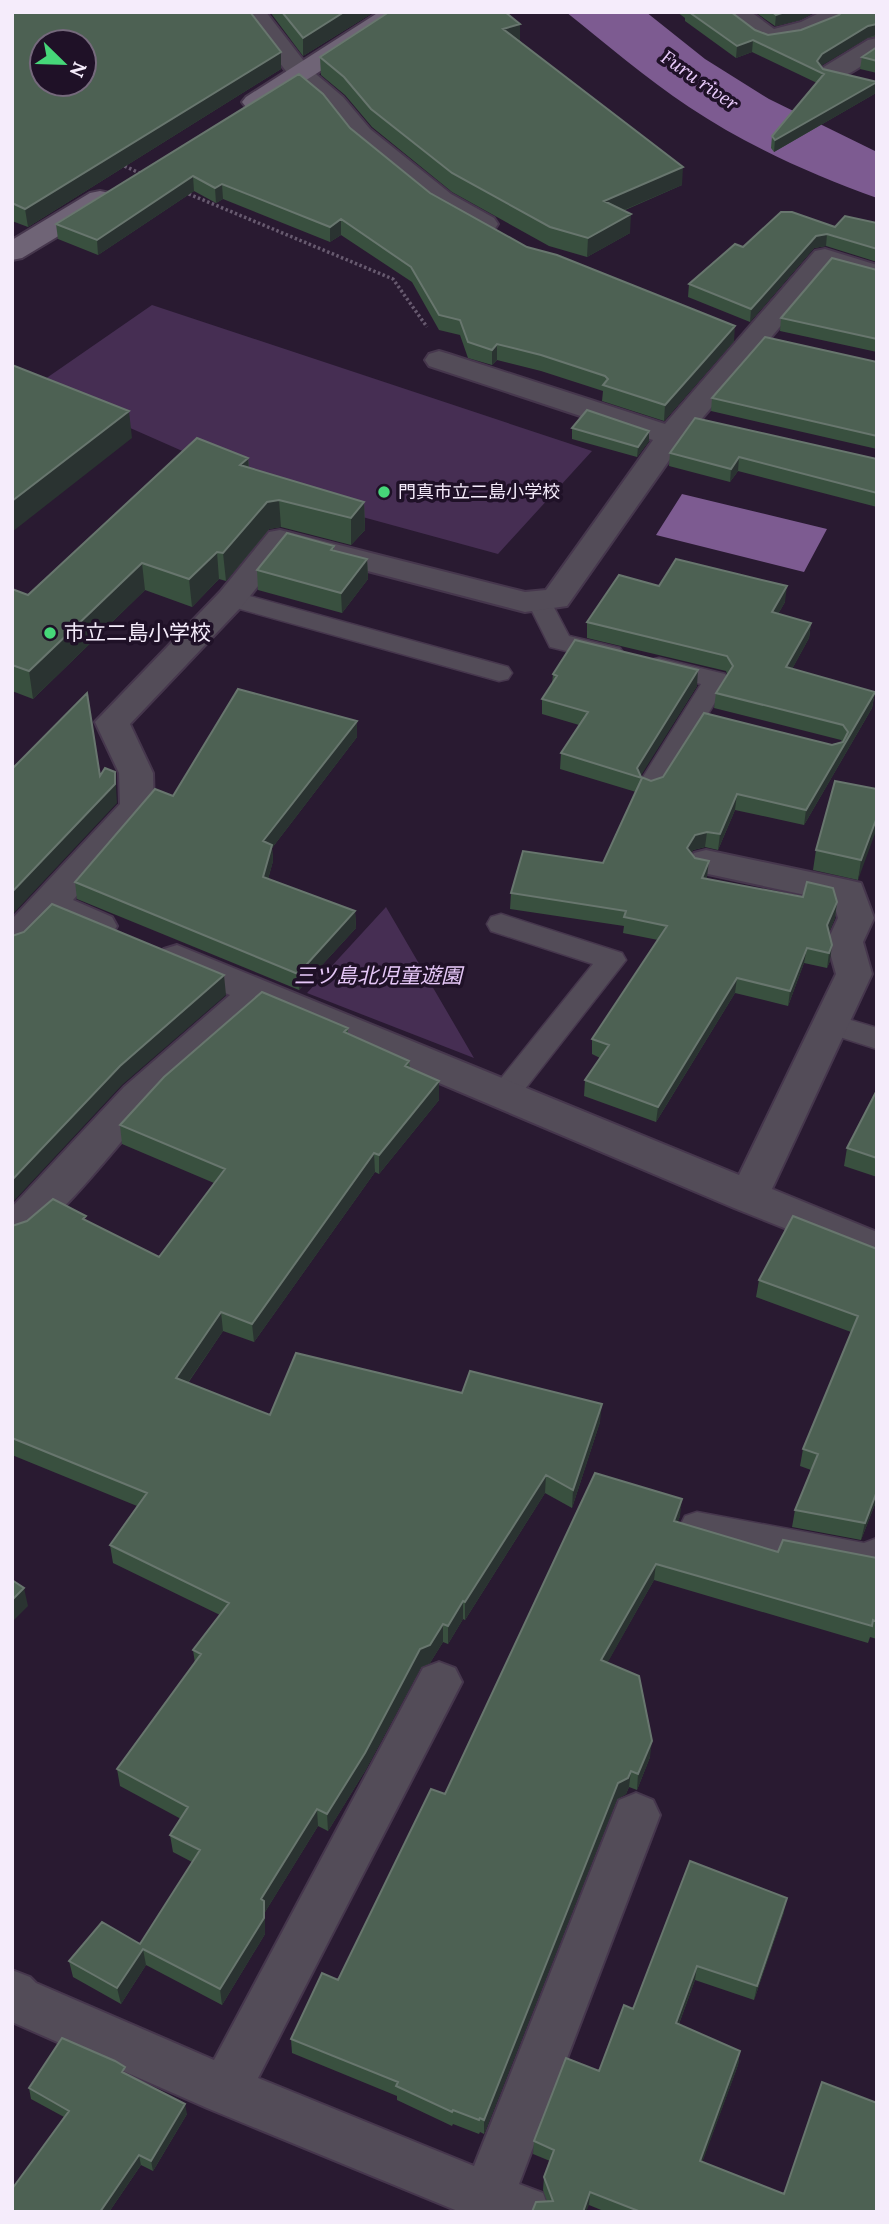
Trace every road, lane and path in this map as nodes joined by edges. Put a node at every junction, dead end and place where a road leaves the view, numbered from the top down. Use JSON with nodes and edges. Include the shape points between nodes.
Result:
{"nodes":[{"id":1,"x":253,"y":12,"type":"edge"},
{"id":2,"x":396,"y":12,"type":"edge"},
{"id":3,"x":735,"y":12,"type":"edge"},
{"id":4,"x":840,"y":12,"type":"edge"},
{"id":5,"x":877,"y":45,"type":"edge"},
{"id":6,"x":302,"y":74,"type":"junction"},
{"id":7,"x":865,"y":81,"type":"edge"},
{"id":8,"x":230,"y":117,"type":"edge"},
{"id":9,"x":117,"y":175,"type":"joint"},
{"id":10,"x":152,"y":178,"type":"edge"},
{"id":11,"x":174,"y":188,"type":"edge"},
{"id":12,"x":501,"y":233,"type":"edge"},
{"id":13,"x":12,"y":252,"type":"edge"},
{"id":14,"x":877,"y":274,"type":"edge"},
{"id":15,"x":439,"y":360,"type":"joint"},
{"id":16,"x":691,"y":426,"type":"junction"},
{"id":17,"x":231,"y":599,"type":"junction"},
{"id":18,"x":539,"y":601,"type":"junction"},
{"id":19,"x":499,"y":673,"type":"dead end"},
{"id":20,"x":651,"y":785,"type":"edge"},
{"id":21,"x":706,"y":862,"type":"edge"},
{"id":22,"x":12,"y":904,"type":"edge"},
{"id":23,"x":49,"y":905,"type":"junction"},
{"id":24,"x":501,"y":923,"type":"dead end"},
{"id":25,"x":12,"y":941,"type":"edge"},
{"id":26,"x":257,"y":992,"type":"junction"},
{"id":27,"x":831,"y":1024,"type":"junction"},
{"id":28,"x":877,"y":1039,"type":"edge"},
{"id":29,"x":504,"y":1095,"type":"junction"},
{"id":30,"x":748,"y":1197,"type":"junction"},
{"id":31,"x":12,"y":1231,"type":"edge"},
{"id":32,"x":877,"y":1249,"type":"edge"},
{"id":33,"x":698,"y":1526,"type":"edge"},
{"id":34,"x":877,"y":1552,"type":"edge"},
{"id":35,"x":439,"y":1682,"type":"dead end"},
{"id":36,"x":636,"y":1815,"type":"dead end"},
{"id":37,"x":14,"y":2001,"type":"edge"},
{"id":38,"x":225,"y":2090,"type":"junction"},
{"id":39,"x":506,"y":2204,"type":"edge"}],
"edges":[{"from":1,"to":6,"type":"street"},
{"from":2,"to":6,"type":"main road"},
{"from":3,"to":4,"type":"street","via":[[770,37],[809,28]]},
{"from":5,"to":7,"type":"street","via":[[831,73]]},
{"from":6,"to":8,"type":"main road"},
{"from":6,"to":12,"type":"street","via":[[334,102],[361,135],[441,200]]},
{"from":9,"to":10,"type":"path"},
{"from":9,"to":13,"type":"main road"},
{"from":11,"to":15,"type":"path","via":[[393,279],[444,351]]},
{"from":14,"to":16,"type":"street","via":[[825,257],[756,336]]},
{"from":15,"to":16,"type":"street"},
{"from":16,"to":18,"type":"street","via":[[556,599]]},
{"from":17,"to":18,"type":"street","via":[[280,539],[525,602]]},
{"from":17,"to":19,"type":"lane"},
{"from":17,"to":23,"type":"street","via":[[112,722],[136,773],[136,807]]},
{"from":18,"to":20,"type":"lane","via":[[559,640],[716,680],[707,718]]},
{"from":21,"to":27,"type":"street","via":[[848,891],[856,918],[845,942],[854,974]]},
{"from":22,"to":23,"type":"street"},
{"from":23,"to":25,"type":"street"},
{"from":23,"to":26,"type":"street"},
{"from":24,"to":29,"type":"lane","via":[[612,960]]},
{"from":26,"to":29,"type":"street"},
{"from":26,"to":31,"type":"street","via":[[138,1097]]},
{"from":27,"to":28,"type":"lane"},
{"from":27,"to":30,"type":"street"},
{"from":29,"to":30,"type":"street"},
{"from":30,"to":32,"type":"street"},
{"from":33,"to":34,"type":"lane","via":[[874,1559]]},
{"from":35,"to":38,"type":"street"},
{"from":36,"to":39,"type":"street"},
{"from":37,"to":38,"type":"street"},
{"from":38,"to":39,"type":"street"}]}
